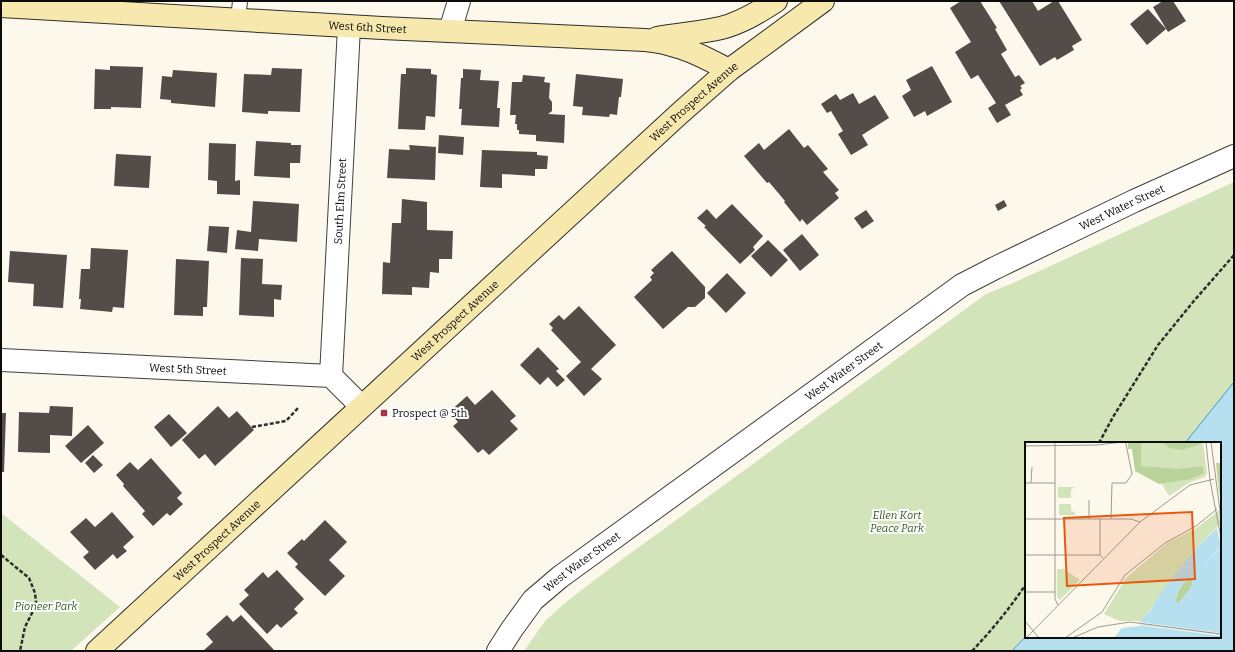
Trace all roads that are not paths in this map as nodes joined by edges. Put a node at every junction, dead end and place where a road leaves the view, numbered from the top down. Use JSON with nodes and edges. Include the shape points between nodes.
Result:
{"nodes":[{"id":1,"x":460,"y":1,"type":"edge"},
{"id":2,"x":776,"y":1,"type":"edge"},
{"id":3,"x":823,"y":1,"type":"edge"},
{"id":4,"x":1,"y":6,"type":"edge"},
{"id":5,"x":239,"y":10,"type":"edge"},
{"id":6,"x":349,"y":27,"type":"junction"},
{"id":7,"x":450,"y":31,"type":"junction"},
{"id":8,"x":645,"y":40,"type":"junction"},
{"id":9,"x":729,"y":70,"type":"junction"},
{"id":10,"x":1234,"y":156,"type":"edge"},
{"id":11,"x":1,"y":360,"type":"edge"},
{"id":12,"x":331,"y":376,"type":"junction"},
{"id":13,"x":361,"y":406,"type":"junction"},
{"id":14,"x":97,"y":651,"type":"edge"},
{"id":15,"x":498,"y":651,"type":"edge"}],
"edges":[{"from":1,"to":7,"type":"street"},
{"from":2,"to":8,"type":"main road","via":[[740,22],[720,28]]},
{"from":3,"to":9,"type":"main road","name":"West Prospect Avenue"},
{"from":4,"to":5,"type":"main road","name":"West 6th Street"},
{"from":5,"to":6,"type":"main road","name":"West 6th Street"},
{"from":6,"to":7,"type":"main road","name":"West 6th Street"},
{"from":6,"to":12,"type":"street","name":"South Elm Street"},
{"from":7,"to":8,"type":"main road","name":"West 6th Street"},
{"from":8,"to":9,"type":"main road","name":"West 6th Street","via":[[679,47]]},
{"from":9,"to":13,"type":"main road","name":"West Prospect Avenue"},
{"from":10,"to":15,"type":"street","name":"West Water Street","via":[[1134,201],[962,285],[560,577],[533,600]]},
{"from":11,"to":12,"type":"street","name":"West 5th Street"},
{"from":12,"to":13,"type":"street"},
{"from":13,"to":14,"type":"main road","name":"West Prospect Avenue"}]}
